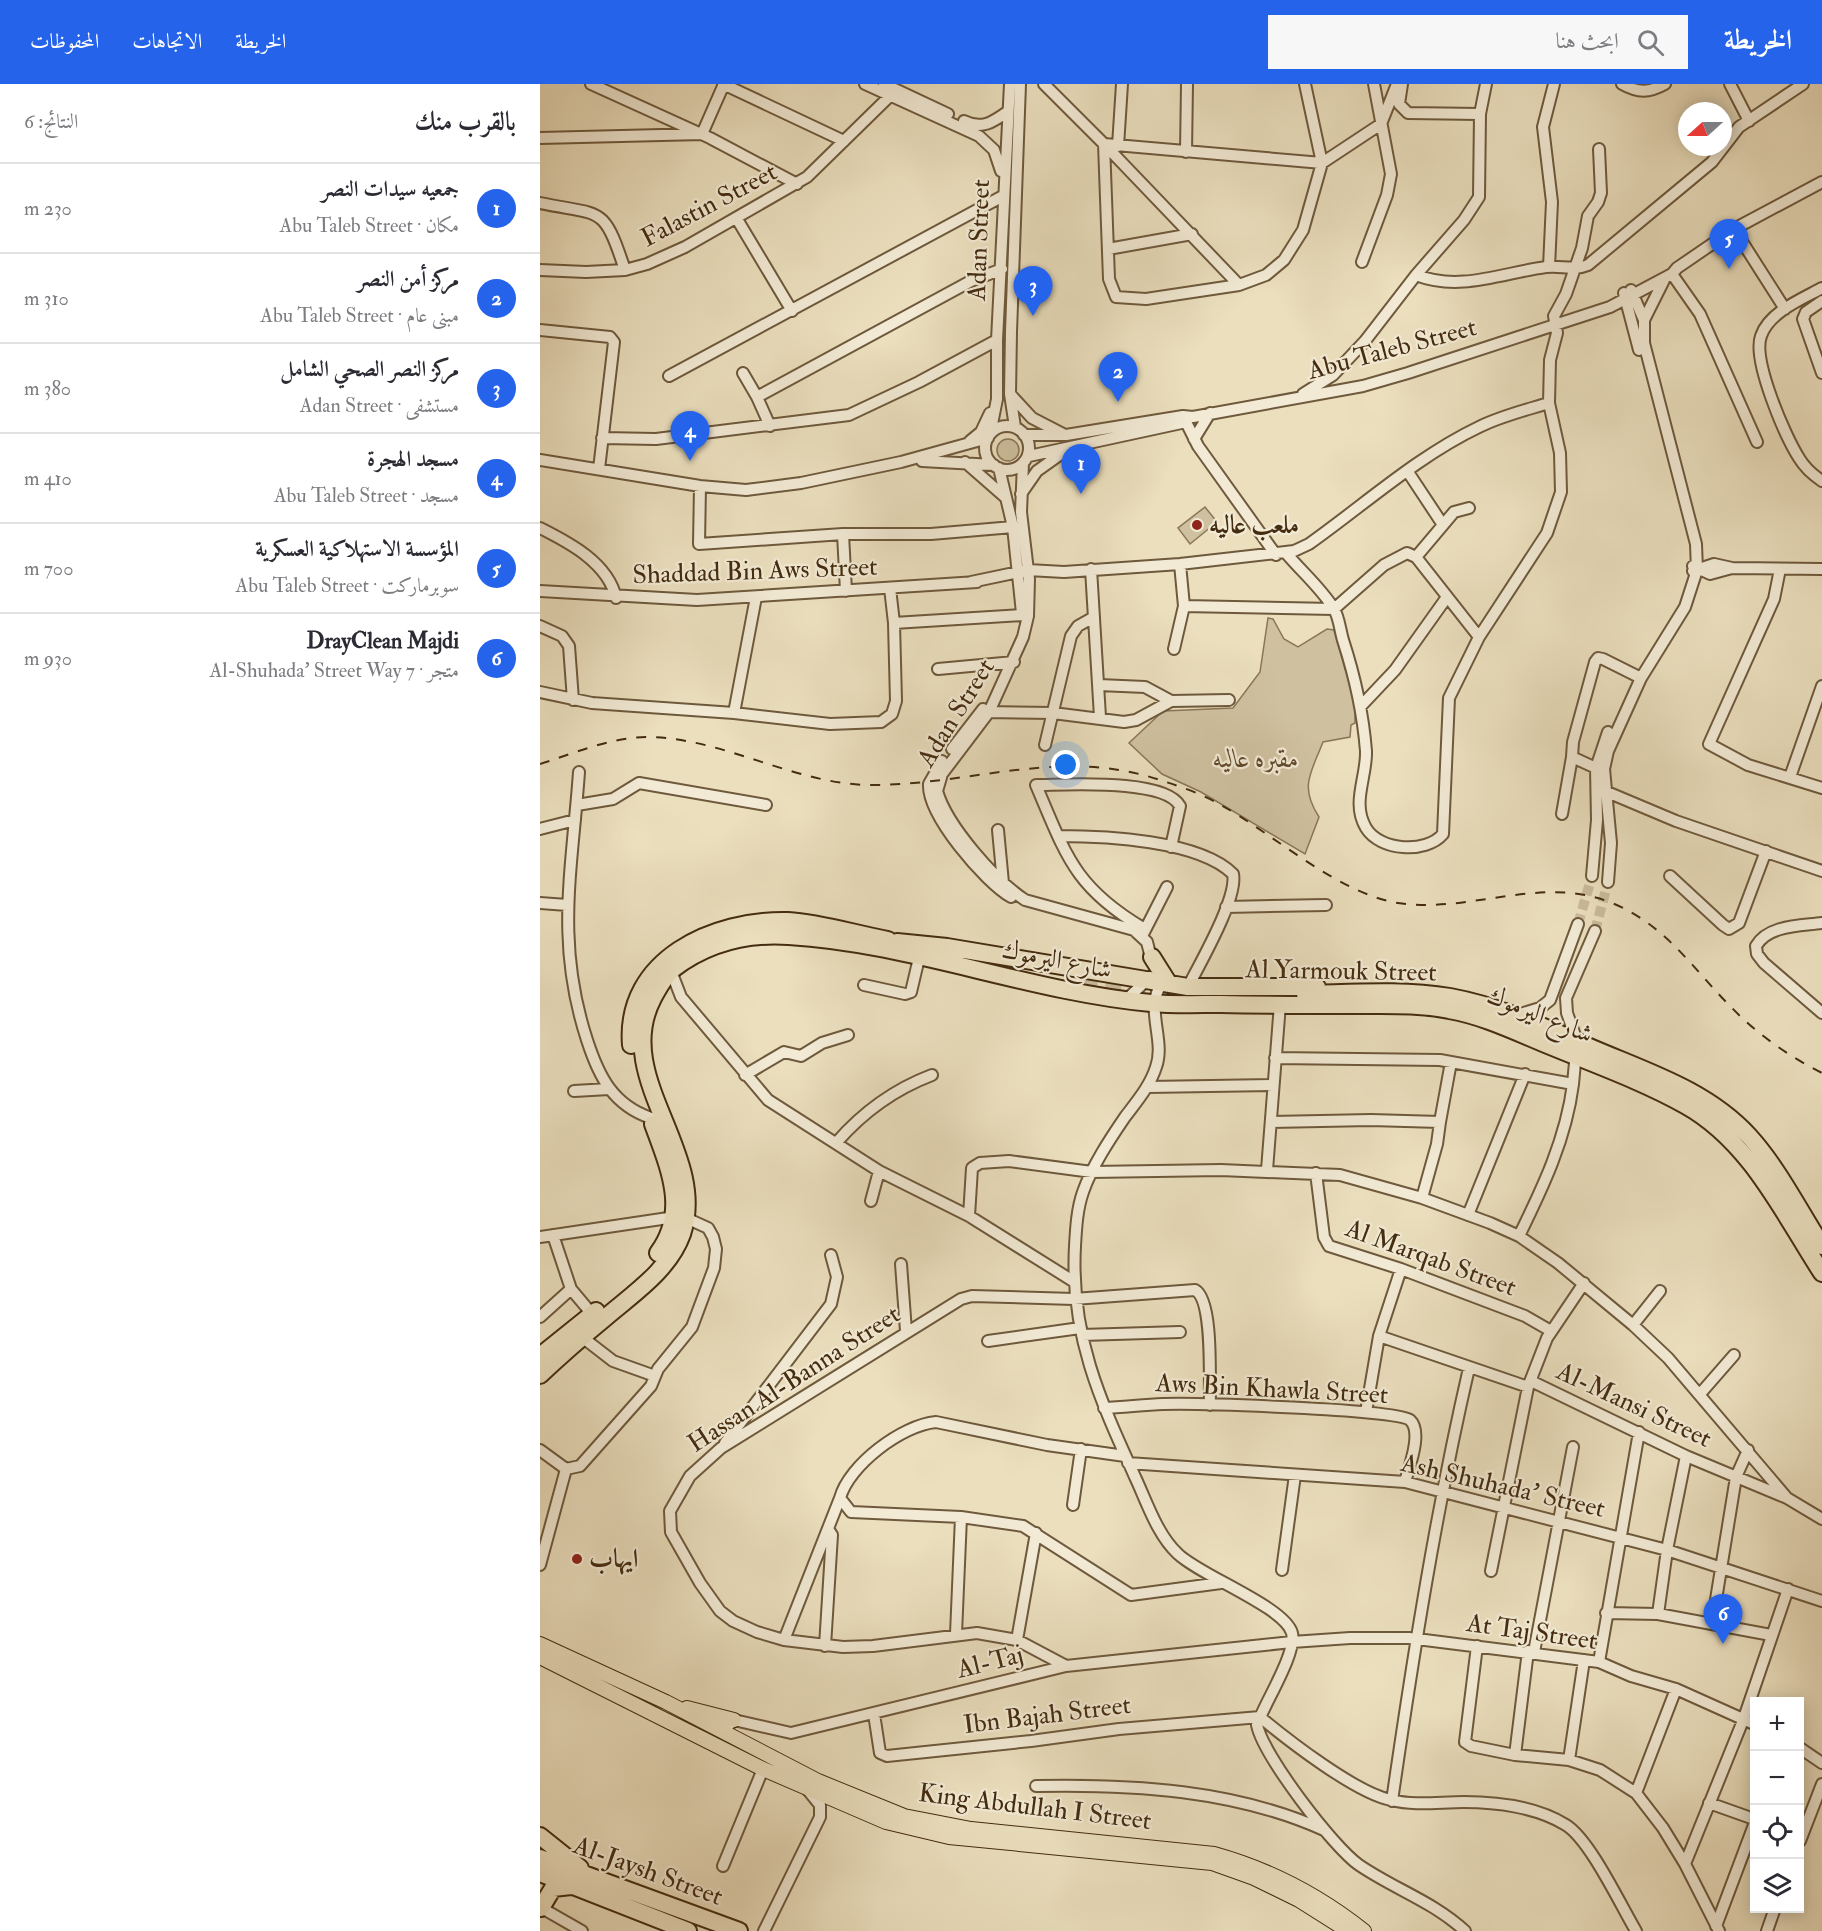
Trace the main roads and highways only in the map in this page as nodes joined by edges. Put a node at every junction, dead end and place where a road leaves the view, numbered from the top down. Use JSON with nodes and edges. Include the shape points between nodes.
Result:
{"nodes":[{"id":1,"x":897,"y":942,"type":"junction"},
{"id":2,"x":1152,"y":957,"type":"road end"},
{"id":3,"x":1104,"y":975,"type":"junction"},
{"id":4,"x":1082,"y":980,"type":"tunnel mouth"},
{"id":5,"x":1155,"y":987,"type":"junction"},
{"id":6,"x":1389,"y":992,"type":"junction"},
{"id":7,"x":1098,"y":995,"type":"junction"},
{"id":8,"x":1576,"y":1048,"type":"junction"},
{"id":9,"x":680,"y":1218,"type":"junction"},
{"id":10,"x":1822,"y":1246,"type":"edge"},
{"id":11,"x":1822,"y":1273,"type":"edge"},
{"id":12,"x":544,"y":1348,"type":"edge"},
{"id":13,"x":540,"y":1375,"type":"edge"},
{"id":14,"x":540,"y":1644,"type":"edge"},
{"id":15,"x":540,"y":1657,"type":"edge"},
{"id":16,"x":666,"y":1702,"type":"junction"},
{"id":17,"x":734,"y":1720,"type":"road end"},
{"id":18,"x":540,"y":1836,"type":"edge"},
{"id":19,"x":540,"y":1858,"type":"edge"},
{"id":20,"x":540,"y":1873,"type":"edge"},
{"id":21,"x":595,"y":1880,"type":"junction"},
{"id":22,"x":572,"y":1886,"type":"junction"},
{"id":23,"x":540,"y":1907,"type":"edge"},
{"id":24,"x":688,"y":1931,"type":"edge"},
{"id":25,"x":739,"y":1931,"type":"edge"},
{"id":26,"x":1348,"y":1931,"type":"edge"},
{"id":27,"x":1364,"y":1931,"type":"edge"}],
"edges":[{"from":1,"to":3,"type":"highway"},
{"from":1,"to":4,"type":"highway"},
{"from":1,"to":9,"type":"highway","via":[[832,928],[768,921],[716,932],[676,950],[651,974],[633,1014],[632,1050],[673,1180]]},
{"from":2,"to":5,"type":"highway"},
{"from":3,"to":5,"type":"highway"},
{"from":3,"to":7,"type":"highway"},
{"from":5,"to":6,"type":"highway","via":[[1374,987]]},
{"from":5,"to":6,"type":"highway","name":"Al Yarmouk Street","via":[[1195,996]]},
{"from":5,"to":7,"type":"highway","name":"شارع اليرموك","via":[[1126,1000]]},
{"from":5,"to":8,"type":"highway","name":"شارع اليرموك","via":[[1280,1004],[1449,1010]]},
{"from":6,"to":8,"type":"highway","name":"Al Yarmouk Street","via":[[1451,998],[1516,1015]]},
{"from":7,"to":9,"type":"highway","name":"شارع اليرموك","via":[[795,937],[753,936],[708,948],[671,971],[658,987],[645,1016],[643,1048],[652,1092],[684,1177],[687,1201]]},
{"from":8,"to":10,"type":"highway","name":"Al Yarmouk Street","via":[[1695,1093],[1731,1119],[1766,1157]]},
{"from":8,"to":11,"type":"highway","name":"شارع اليرموك","via":[[1680,1102],[1718,1127],[1749,1160]]},
{"from":9,"to":12,"type":"highway","via":[[653,1261],[592,1314]]},
{"from":9,"to":13,"type":"highway","name":"شارع اليرموك","via":[[676,1246],[654,1276]]},
{"from":14,"to":16,"type":"main road","name":"King Abdullah I Street"},
{"from":15,"to":26,"type":"main road","name":"King Abdullah I Street","via":[[763,1769],[886,1822],[949,1837],[1212,1863],[1299,1899]]},
{"from":16,"to":17,"type":"main road"},
{"from":16,"to":27,"type":"main road","name":"King Abdullah I Street","via":[[835,1789],[904,1816],[964,1828],[1184,1849],[1231,1858],[1304,1891]]},
{"from":18,"to":21,"type":"highway"},
{"from":19,"to":21,"type":"highway","name":"Al-Jaysh Street"},
{"from":20,"to":22,"type":"highway","name":"Al-Jaysh Street"},
{"from":21,"to":25,"type":"highway","name":"Al-Jaysh Street"},
{"from":22,"to":23,"type":"highway","via":[[553,1888]]},
{"from":22,"to":24,"type":"highway","name":"Al-Jaysh Street"}]}
